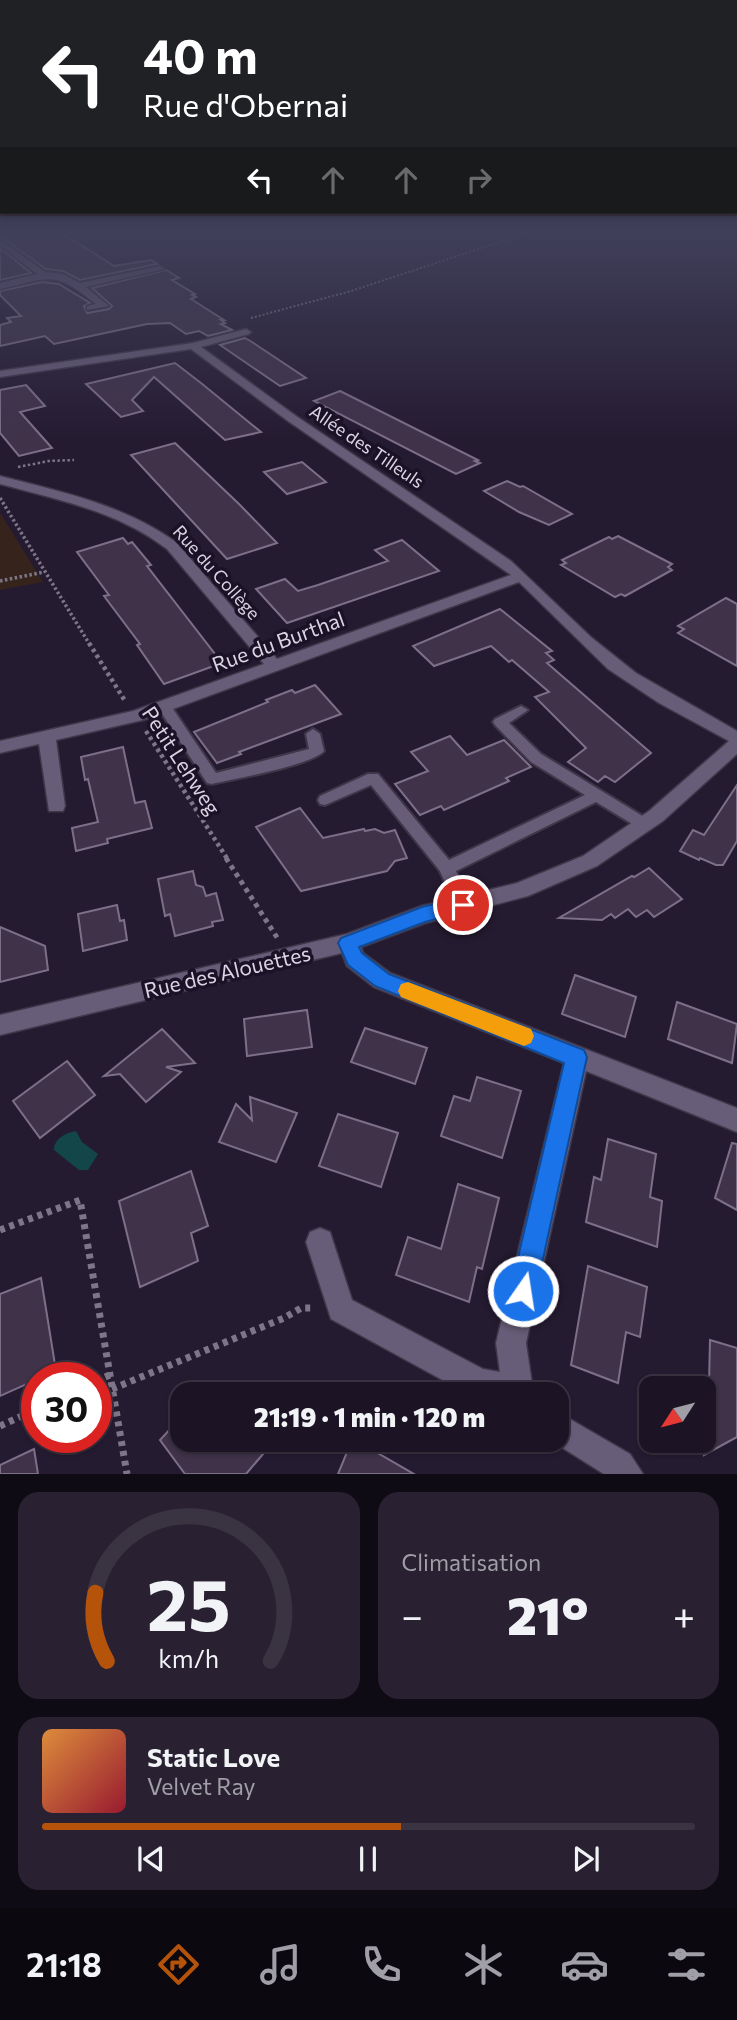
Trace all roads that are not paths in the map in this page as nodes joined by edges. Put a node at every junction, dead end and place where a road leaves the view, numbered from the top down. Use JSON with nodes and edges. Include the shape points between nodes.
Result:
{"nodes":[{"id":1,"x":99,"y":302,"type":"edge"},
{"id":2,"x":90,"y":308,"type":"dead end"},
{"id":3,"x":246,"y":332,"type":"road end"},
{"id":4,"x":192,"y":345,"type":"junction"},
{"id":5,"x":0,"y":374,"type":"edge"},
{"id":6,"x":3,"y":474,"type":"edge"},
{"id":7,"x":522,"y":576,"type":"junction"},
{"id":8,"x":274,"y":666,"type":"junction"},
{"id":9,"x":164,"y":706,"type":"junction"},
{"id":10,"x":521,"y":710,"type":"dead end"},
{"id":11,"x":313,"y":734,"type":"dead end"},
{"id":12,"x":47,"y":737,"type":"junction"},
{"id":13,"x":737,"y":738,"type":"edge"},
{"id":14,"x":737,"y":744,"type":"edge"},
{"id":15,"x":0,"y":747,"type":"edge"},
{"id":16,"x":597,"y":795,"type":"junction"},
{"id":17,"x":324,"y":800,"type":"dead end"},
{"id":18,"x":55,"y":806,"type":"dead end"},
{"id":19,"x":644,"y":824,"type":"junction"},
{"id":20,"x":447,"y":868,"type":"junction"},
{"id":21,"x":463,"y":905,"type":"junction"},
{"id":22,"x":348,"y":943,"type":"junction"},
{"id":23,"x":0,"y":1025,"type":"edge"},
{"id":24,"x":576,"y":1057,"type":"junction"},
{"id":25,"x":737,"y":1120,"type":"edge"},
{"id":26,"x":320,"y":1242,"type":"dead end"},
{"id":27,"x":476,"y":1382,"type":"edge"},
{"id":28,"x":518,"y":1382,"type":"edge"},
{"id":29,"x":569,"y":1434,"type":"edge"},
{"id":30,"x":627,"y":1474,"type":"edge"}],
"edges":[{"from":1,"to":2,"type":"street","via":[[104,306]]},
{"from":3,"to":4,"type":"street"},
{"from":4,"to":5,"type":"street"},
{"from":4,"to":7,"type":"street","name":"Allée des Tilleuls"},
{"from":6,"to":8,"type":"street","name":"Rue du Collège","via":[[152,530],[172,545]]},
{"from":7,"to":8,"type":"street","name":"Rue du Burthal"},
{"from":7,"to":13,"type":"street","name":"Allée des Tilleuls","via":[[626,675]]},
{"from":8,"to":9,"type":"street","name":"Rue du Burthal"},
{"from":9,"to":11,"type":"lane","via":[[212,779],[317,751]]},
{"from":9,"to":12,"type":"street","name":"Rue du Burthal"},
{"from":10,"to":16,"type":"lane","via":[[500,722],[536,758]]},
{"from":12,"to":15,"type":"street","name":"Rue du Burthal"},
{"from":12,"to":18,"type":"street"},
{"from":14,"to":19,"type":"street","name":"Rue des Alouettes"},
{"from":16,"to":19,"type":"lane"},
{"from":16,"to":20,"type":"lane"},
{"from":17,"to":20,"type":"lane","via":[[373,778]]},
{"from":19,"to":21,"type":"street","name":"Rue des Alouettes","via":[[590,861],[521,890]]},
{"from":20,"to":21,"type":"lane"},
{"from":21,"to":22,"type":"street","name":"Rue des Alouettes"},
{"from":22,"to":23,"type":"street","name":"Rue des Alouettes"},
{"from":22,"to":24,"type":"street","via":[[355,959],[382,980]]},
{"from":24,"to":25,"type":"street"},
{"from":24,"to":28,"type":"street","via":[[511,1343]]},
{"from":26,"to":27,"type":"street","via":[[341,1309]]},
{"from":29,"to":30,"type":"street"}]}
